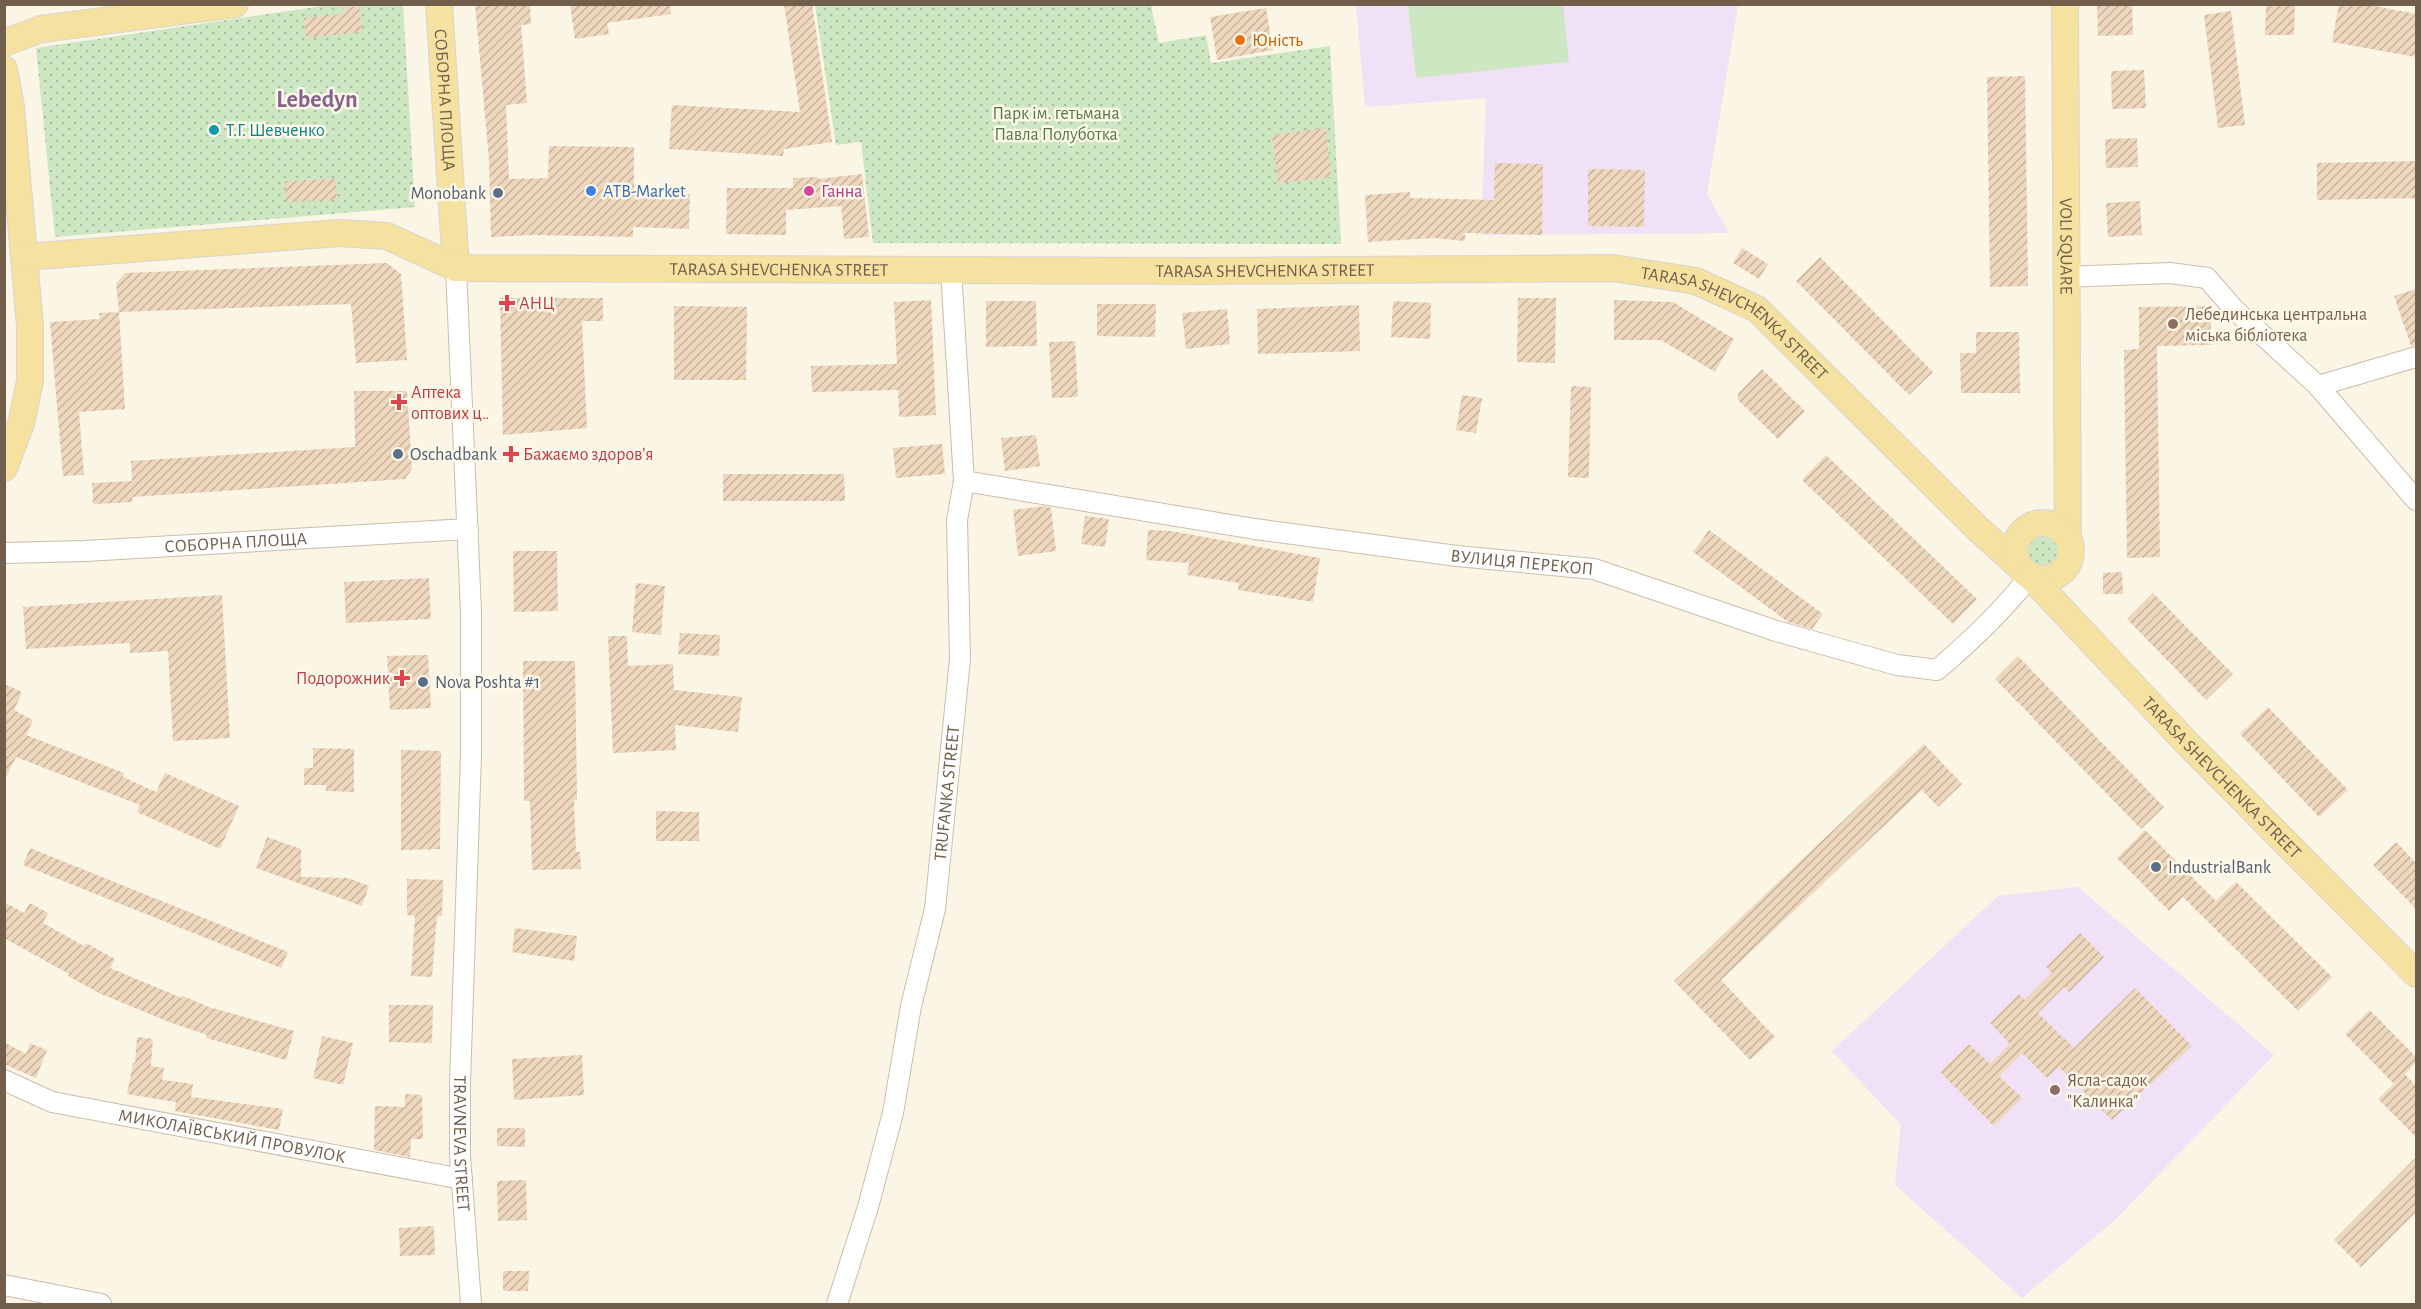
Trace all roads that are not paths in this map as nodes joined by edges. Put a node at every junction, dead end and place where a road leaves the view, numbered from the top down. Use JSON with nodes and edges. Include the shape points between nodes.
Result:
{"nodes":[{"id":1,"x":235,"y":4,"type":"edge"},
{"id":2,"x":439,"y":4,"type":"edge"},
{"id":3,"x":2065,"y":4,"type":"edge"},
{"id":4,"x":4,"y":43,"type":"edge"},
{"id":5,"x":4,"y":69,"type":"edge"},
{"id":6,"x":25,"y":257,"type":"junction"},
{"id":7,"x":456,"y":268,"type":"junction"},
{"id":8,"x":951,"y":270,"type":"junction"},
{"id":9,"x":2064,"y":277,"type":"junction"},
{"id":10,"x":2416,"y":357,"type":"edge"},
{"id":11,"x":2318,"y":386,"type":"junction"},
{"id":12,"x":4,"y":468,"type":"edge"},
{"id":13,"x":964,"y":481,"type":"junction"},
{"id":14,"x":2067,"y":486,"type":"junction"},
{"id":15,"x":2416,"y":500,"type":"edge"},
{"id":16,"x":2033,"y":526,"type":"junction"},
{"id":17,"x":468,"y":529,"type":"junction"},
{"id":18,"x":1978,"y":529,"type":"junction"},
{"id":19,"x":2068,"y":536,"type":"junction"},
{"id":20,"x":4,"y":553,"type":"edge"},
{"id":21,"x":2069,"y":562,"type":"junction"},
{"id":22,"x":2025,"y":571,"type":"junction"},
{"id":23,"x":2071,"y":620,"type":"junction"},
{"id":24,"x":2416,"y":974,"type":"edge"},
{"id":25,"x":462,"y":981,"type":"joint"},
{"id":26,"x":4,"y":1080,"type":"edge"},
{"id":27,"x":462,"y":1179,"type":"junction"},
{"id":28,"x":4,"y":1285,"type":"edge"},
{"id":29,"x":101,"y":1305,"type":"edge"},
{"id":30,"x":471,"y":1305,"type":"edge"},
{"id":31,"x":837,"y":1305,"type":"edge"}],
"edges":[{"from":1,"to":4,"type":"main road","via":[[41,29]]},
{"from":2,"to":7,"type":"main road","name":"СОБОРНА ПЛОЩА"},
{"from":3,"to":9,"type":"main road","name":"VOLI SQUARE"},
{"from":5,"to":6,"type":"main road"},
{"from":6,"to":7,"type":"main road","via":[[340,233],[387,236]]},
{"from":6,"to":12,"type":"main road","via":[[30,381],[21,424]]},
{"from":7,"to":8,"type":"main road","name":"TARASA SHEVCHENKA STREET"},
{"from":7,"to":17,"type":"street","name":"СОБОРНА ПЛОЩА"},
{"from":8,"to":13,"type":"street","name":"TRUFANKA STREET"},
{"from":8,"to":18,"type":"main road","name":"TARASA SHEVCHENKA STREET","via":[[1613,268],[1696,281],[1757,309]]},
{"from":9,"to":11,"type":"street","via":[[2170,273],[2207,278],[2233,308]]},
{"from":9,"to":14,"type":"main road","name":"VOLI SQUARE"},
{"from":10,"to":11,"type":"street"},
{"from":11,"to":15,"type":"street"},
{"from":13,"to":22,"type":"street","name":"ВУЛИЦЯ ПЕРЕКОП","via":[[1255,529],[1457,556],[1594,569],[1776,631],[1897,665],[1937,670],[2009,604]]},
{"from":13,"to":31,"type":"street","name":"TRUFANKA STREET","via":[[957,520],[960,659],[935,909],[911,1006],[893,1113]]},
{"from":14,"to":16,"type":"main road"},
{"from":14,"to":19,"type":"main road","name":"VOLI SQUARE"},
{"from":16,"to":18,"type":"main road"},
{"from":16,"to":19,"type":"main road","via":[[2056,525]]},
{"from":16,"to":22,"type":"main road","via":[[2016,542],[2016,559]]},
{"from":17,"to":20,"type":"street","name":"СОБОРНА ПЛОЩА"},
{"from":17,"to":25,"type":"street","name":"СОБОРНА ПЛОЩА","via":[[471,753]]},
{"from":18,"to":22,"type":"main road","name":"TARASA SHEVCHENKA STREET"},
{"from":19,"to":21,"type":"main road","name":"VOLI SQUARE","via":[[2072,551]]},
{"from":21,"to":22,"type":"main road","via":[[2051,578]]},
{"from":21,"to":23,"type":"main road","name":"VOLI SQUARE"},
{"from":22,"to":23,"type":"main road","name":"TARASA SHEVCHENKA STREET"},
{"from":23,"to":24,"type":"main road","name":"TARASA SHEVCHENKA STREET"},
{"from":25,"to":27,"type":"street","name":"TRAVNEVA STREET"},
{"from":26,"to":27,"type":"street","name":"МИКОЛАЇВСЬКИЙ ПРОВУЛОК","via":[[52,1102]]},
{"from":27,"to":30,"type":"street","name":"TRAVNEVA STREET"},
{"from":28,"to":29,"type":"street"}]}
